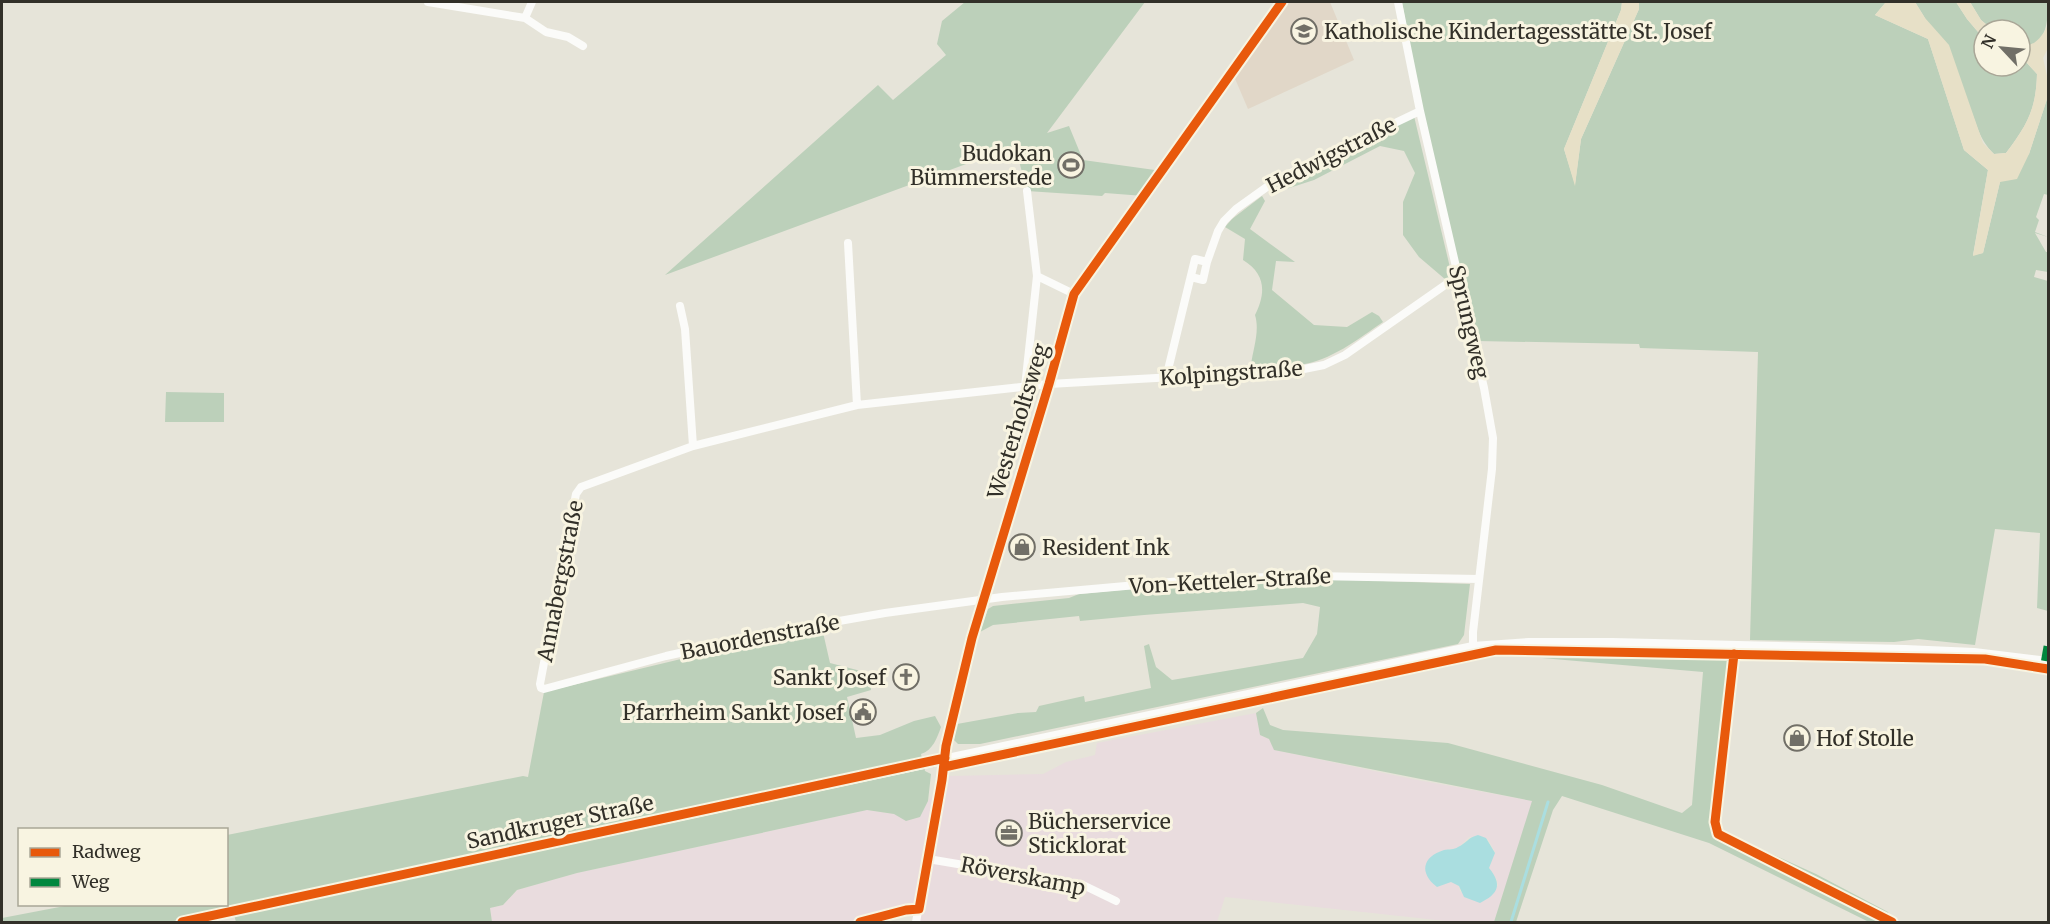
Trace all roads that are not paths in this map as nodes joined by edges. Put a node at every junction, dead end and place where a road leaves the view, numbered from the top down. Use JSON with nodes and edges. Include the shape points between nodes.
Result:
{"nodes":[{"id":1,"x":428,"y":2,"type":"edge"},
{"id":2,"x":532,"y":2,"type":"edge"},
{"id":3,"x":1282,"y":2,"type":"edge"},
{"id":4,"x":1398,"y":2,"type":"edge"},
{"id":5,"x":525,"y":18,"type":"junction"},
{"id":6,"x":583,"y":46,"type":"dead end"},
{"id":7,"x":1420,"y":111,"type":"junction"},
{"id":8,"x":1027,"y":191,"type":"dead end"},
{"id":9,"x":848,"y":243,"type":"dead end"},
{"id":10,"x":1037,"y":276,"type":"junction"},
{"id":11,"x":1458,"y":276,"type":"junction"},
{"id":12,"x":1074,"y":294,"type":"junction"},
{"id":13,"x":680,"y":306,"type":"dead end"},
{"id":14,"x":1166,"y":378,"type":"junction"},
{"id":15,"x":1049,"y":384,"type":"junction"},
{"id":16,"x":1025,"y":387,"type":"junction"},
{"id":17,"x":857,"y":405,"type":"junction"},
{"id":18,"x":693,"y":446,"type":"junction"},
{"id":19,"x":1479,"y":579,"type":"junction"},
{"id":20,"x":982,"y":601,"type":"junction"},
{"id":21,"x":1473,"y":647,"type":"junction"},
{"id":22,"x":2049,"y":662,"type":"edge"},
{"id":23,"x":541,"y":688,"type":"joint"},
{"id":24,"x":945,"y":758,"type":"junction"},
{"id":25,"x":928,"y":859,"type":"junction"},
{"id":26,"x":1116,"y":901,"type":"dead end"},
{"id":27,"x":919,"y":909,"type":"junction"},
{"id":28,"x":182,"y":922,"type":"edge"},
{"id":29,"x":860,"y":922,"type":"edge"},
{"id":30,"x":916,"y":922,"type":"edge"}],
"edges":[{"from":1,"to":5,"type":"street"},
{"from":2,"to":5,"type":"street"},
{"from":3,"to":12,"type":"street","name":"Westerholtsweg"},
{"from":4,"to":7,"type":"street","name":"Sprungweg"},
{"from":5,"to":6,"type":"street","via":[[546,32]]},
{"from":7,"to":11,"type":"street","name":"Sprungweg"},
{"from":7,"to":14,"type":"street","name":"Hedwigstraße","via":[[1278,179],[1224,221],[1207,262],[1195,259]]},
{"from":8,"to":10,"type":"street"},
{"from":9,"to":17,"type":"street"},
{"from":10,"to":12,"type":"street"},
{"from":10,"to":16,"type":"street"},
{"from":11,"to":14,"type":"street","name":"Kolpingstraße","via":[[1345,355],[1324,365]]},
{"from":11,"to":19,"type":"street","name":"Sprungweg","via":[[1492,438]]},
{"from":12,"to":15,"type":"street","name":"Westerholtsweg"},
{"from":13,"to":18,"type":"street"},
{"from":14,"to":15,"type":"street","name":"Kolpingstraße"},
{"from":15,"to":16,"type":"street","name":"Annabergstraße"},
{"from":15,"to":20,"type":"street","name":"Westerholtsweg"},
{"from":16,"to":17,"type":"street","name":"Annabergstraße"},
{"from":17,"to":18,"type":"street","name":"Annabergstraße"},
{"from":18,"to":23,"type":"street","name":"Annabergstraße","via":[[581,487],[576,494]]},
{"from":19,"to":20,"type":"street","name":"Von-Ketteler-Straße","via":[[1312,576],[1204,579]]},
{"from":19,"to":21,"type":"street","name":"Sprungweg"},
{"from":20,"to":23,"type":"street","name":"Bauordenstraße","via":[[776,632]]},
{"from":20,"to":24,"type":"street","name":"Westerholtsweg"},
{"from":21,"to":22,"type":"street","name":"Sandkruger Straße","via":[[1612,643],[1905,650]]},
{"from":21,"to":24,"type":"street","name":"Sandkruger Straße"},
{"from":24,"to":25,"type":"street","name":"Westerholtsweg"},
{"from":24,"to":28,"type":"street","name":"Sandkruger Straße"},
{"from":25,"to":26,"type":"street","name":"Röverskamp","via":[[1083,885]]},
{"from":25,"to":27,"type":"street","name":"Westerholtsweg"},
{"from":27,"to":29,"type":"street"},
{"from":27,"to":30,"type":"street","name":"Westerholtsweg"}]}
